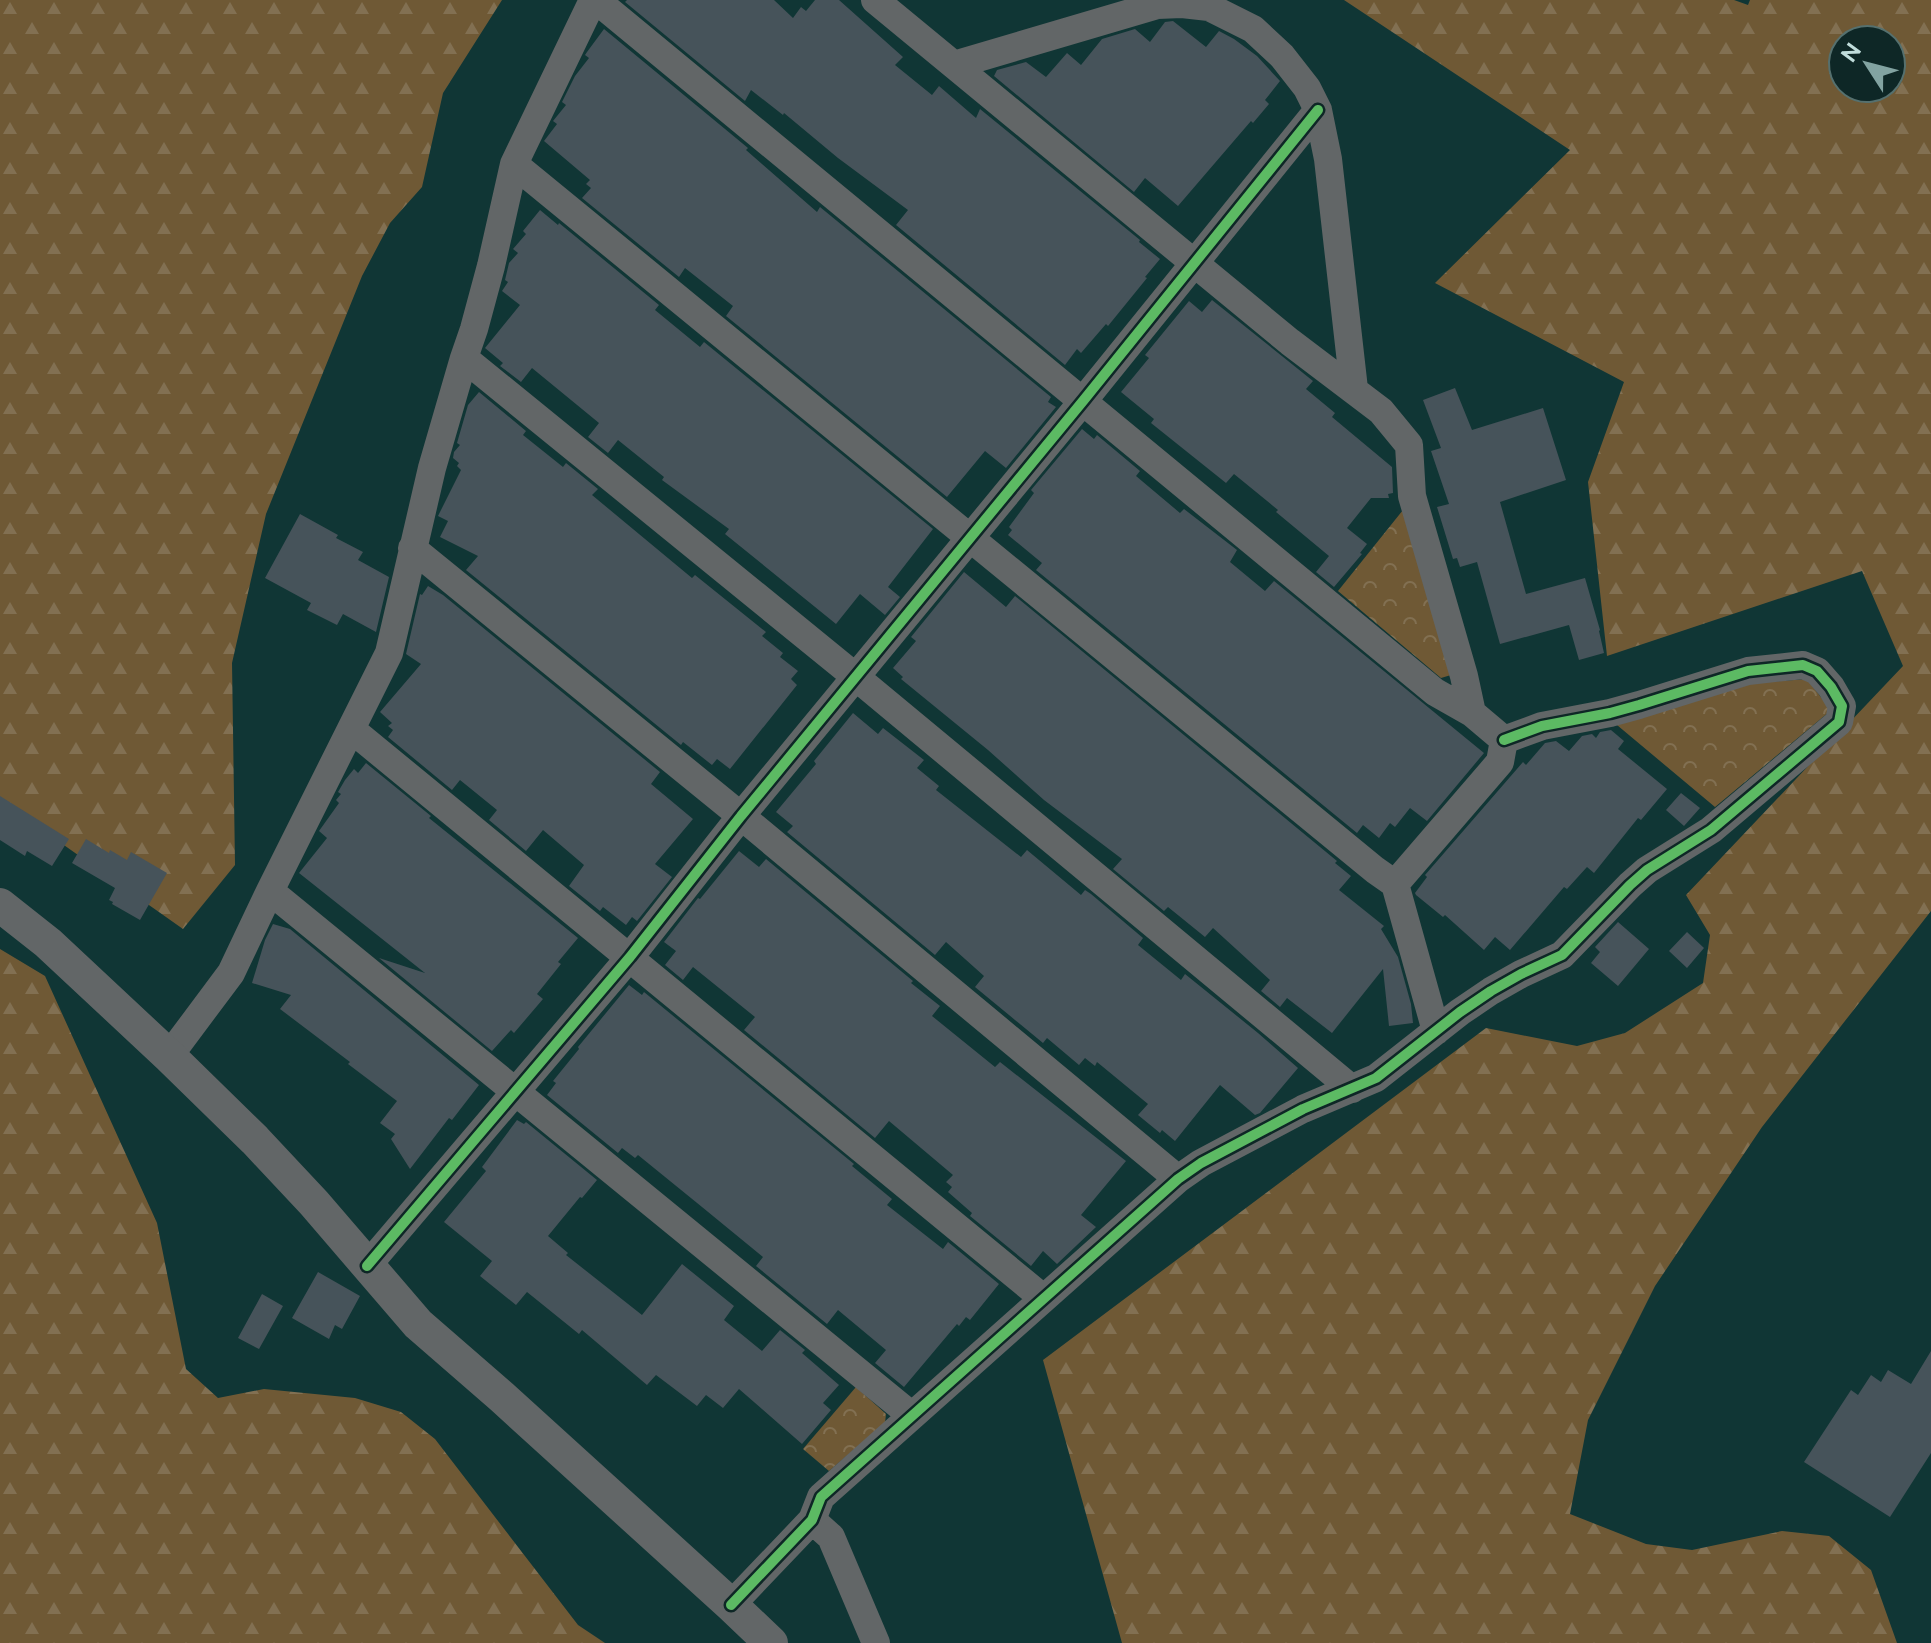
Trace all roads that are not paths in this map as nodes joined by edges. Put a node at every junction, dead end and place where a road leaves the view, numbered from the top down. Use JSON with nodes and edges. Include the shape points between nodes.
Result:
{"nodes":[{"id":1,"x":595,"y":0,"type":"edge"},
{"id":2,"x":875,"y":0,"type":"edge"},
{"id":3,"x":954,"y":65,"type":"junction"},
{"id":4,"x":1318,"y":110,"type":"junction"},
{"id":5,"x":514,"y":164,"type":"junction"},
{"id":6,"x":1195,"y":263,"type":"junction"},
{"id":7,"x":464,"y":358,"type":"junction"},
{"id":8,"x":1354,"y":389,"type":"junction"},
{"id":9,"x":1083,"y":401,"type":"junction"},
{"id":10,"x":971,"y":537,"type":"junction"},
{"id":11,"x":412,"y":548,"type":"junction"},
{"id":12,"x":857,"y":678,"type":"junction"},
{"id":13,"x":1472,"y":713,"type":"junction"},
{"id":14,"x":351,"y":729,"type":"junction"},
{"id":15,"x":1504,"y":740,"type":"junction"},
{"id":16,"x":741,"y":816,"type":"junction"},
{"id":17,"x":1395,"y":884,"type":"junction"},
{"id":18,"x":270,"y":891,"type":"junction"},
{"id":19,"x":0,"y":905,"type":"edge"},
{"id":20,"x":630,"y":957,"type":"junction"},
{"id":21,"x":1436,"y":1031,"type":"junction"},
{"id":22,"x":169,"y":1056,"type":"junction"},
{"id":23,"x":1352,"y":1089,"type":"junction"},
{"id":24,"x":516,"y":1093,"type":"junction"},
{"id":25,"x":1178,"y":1179,"type":"junction"},
{"id":26,"x":367,"y":1266,"type":"junction"},
{"id":27,"x":1043,"y":1298,"type":"junction"},
{"id":28,"x":911,"y":1415,"type":"junction"},
{"id":29,"x":812,"y":1520,"type":"junction"},
{"id":30,"x":731,"y":1605,"type":"junction"},
{"id":31,"x":771,"y":1643,"type":"edge"},
{"id":32,"x":876,"y":1643,"type":"edge"}],
"edges":[{"from":1,"to":5,"type":"street"},
{"from":1,"to":9,"type":"street"},
{"from":2,"to":3,"type":"street"},
{"from":3,"to":4,"type":"street","via":[[1157,5],[1209,7],[1253,29],[1307,88]]},
{"from":3,"to":6,"type":"street"},
{"from":4,"to":6,"type":"street"},
{"from":4,"to":8,"type":"street"},
{"from":5,"to":7,"type":"street"},
{"from":5,"to":10,"type":"street"},
{"from":6,"to":8,"type":"street"},
{"from":6,"to":9,"type":"street"},
{"from":7,"to":11,"type":"street"},
{"from":7,"to":12,"type":"street"},
{"from":8,"to":13,"type":"street","via":[[1409,445],[1412,496]]},
{"from":9,"to":10,"type":"street"},
{"from":9,"to":13,"type":"street","via":[[1435,692]]},
{"from":10,"to":12,"type":"street"},
{"from":10,"to":17,"type":"street"},
{"from":11,"to":14,"type":"street","via":[[389,653]]},
{"from":11,"to":16,"type":"street"},
{"from":12,"to":16,"type":"street"},
{"from":12,"to":23,"type":"street"},
{"from":13,"to":15,"type":"street"},
{"from":14,"to":18,"type":"street"},
{"from":14,"to":20,"type":"street"},
{"from":15,"to":17,"type":"street","via":[[1500,762]]},
{"from":15,"to":21,"type":"street","via":[[1762,669],[1803,665],[1817,671],[1842,706],[1839,722],[1711,830],[1647,870],[1562,955],[1491,991]]},
{"from":16,"to":20,"type":"street"},
{"from":16,"to":25,"type":"street"},
{"from":17,"to":21,"type":"street"},
{"from":18,"to":22,"type":"street","via":[[231,973]]},
{"from":18,"to":24,"type":"street"},
{"from":19,"to":22,"type":"street"},
{"from":20,"to":24,"type":"street"},
{"from":20,"to":27,"type":"street"},
{"from":21,"to":23,"type":"street","via":[[1376,1078]]},
{"from":22,"to":26,"type":"street","via":[[255,1140]]},
{"from":23,"to":25,"type":"street","via":[[1303,1109]]},
{"from":24,"to":26,"type":"street"},
{"from":24,"to":28,"type":"street"},
{"from":25,"to":27,"type":"street"},
{"from":26,"to":30,"type":"street","via":[[418,1324]]},
{"from":27,"to":28,"type":"street"},
{"from":28,"to":29,"type":"street","via":[[821,1497]]},
{"from":29,"to":30,"type":"street"},
{"from":29,"to":32,"type":"street","via":[[831,1537]]},
{"from":30,"to":31,"type":"street"}]}
